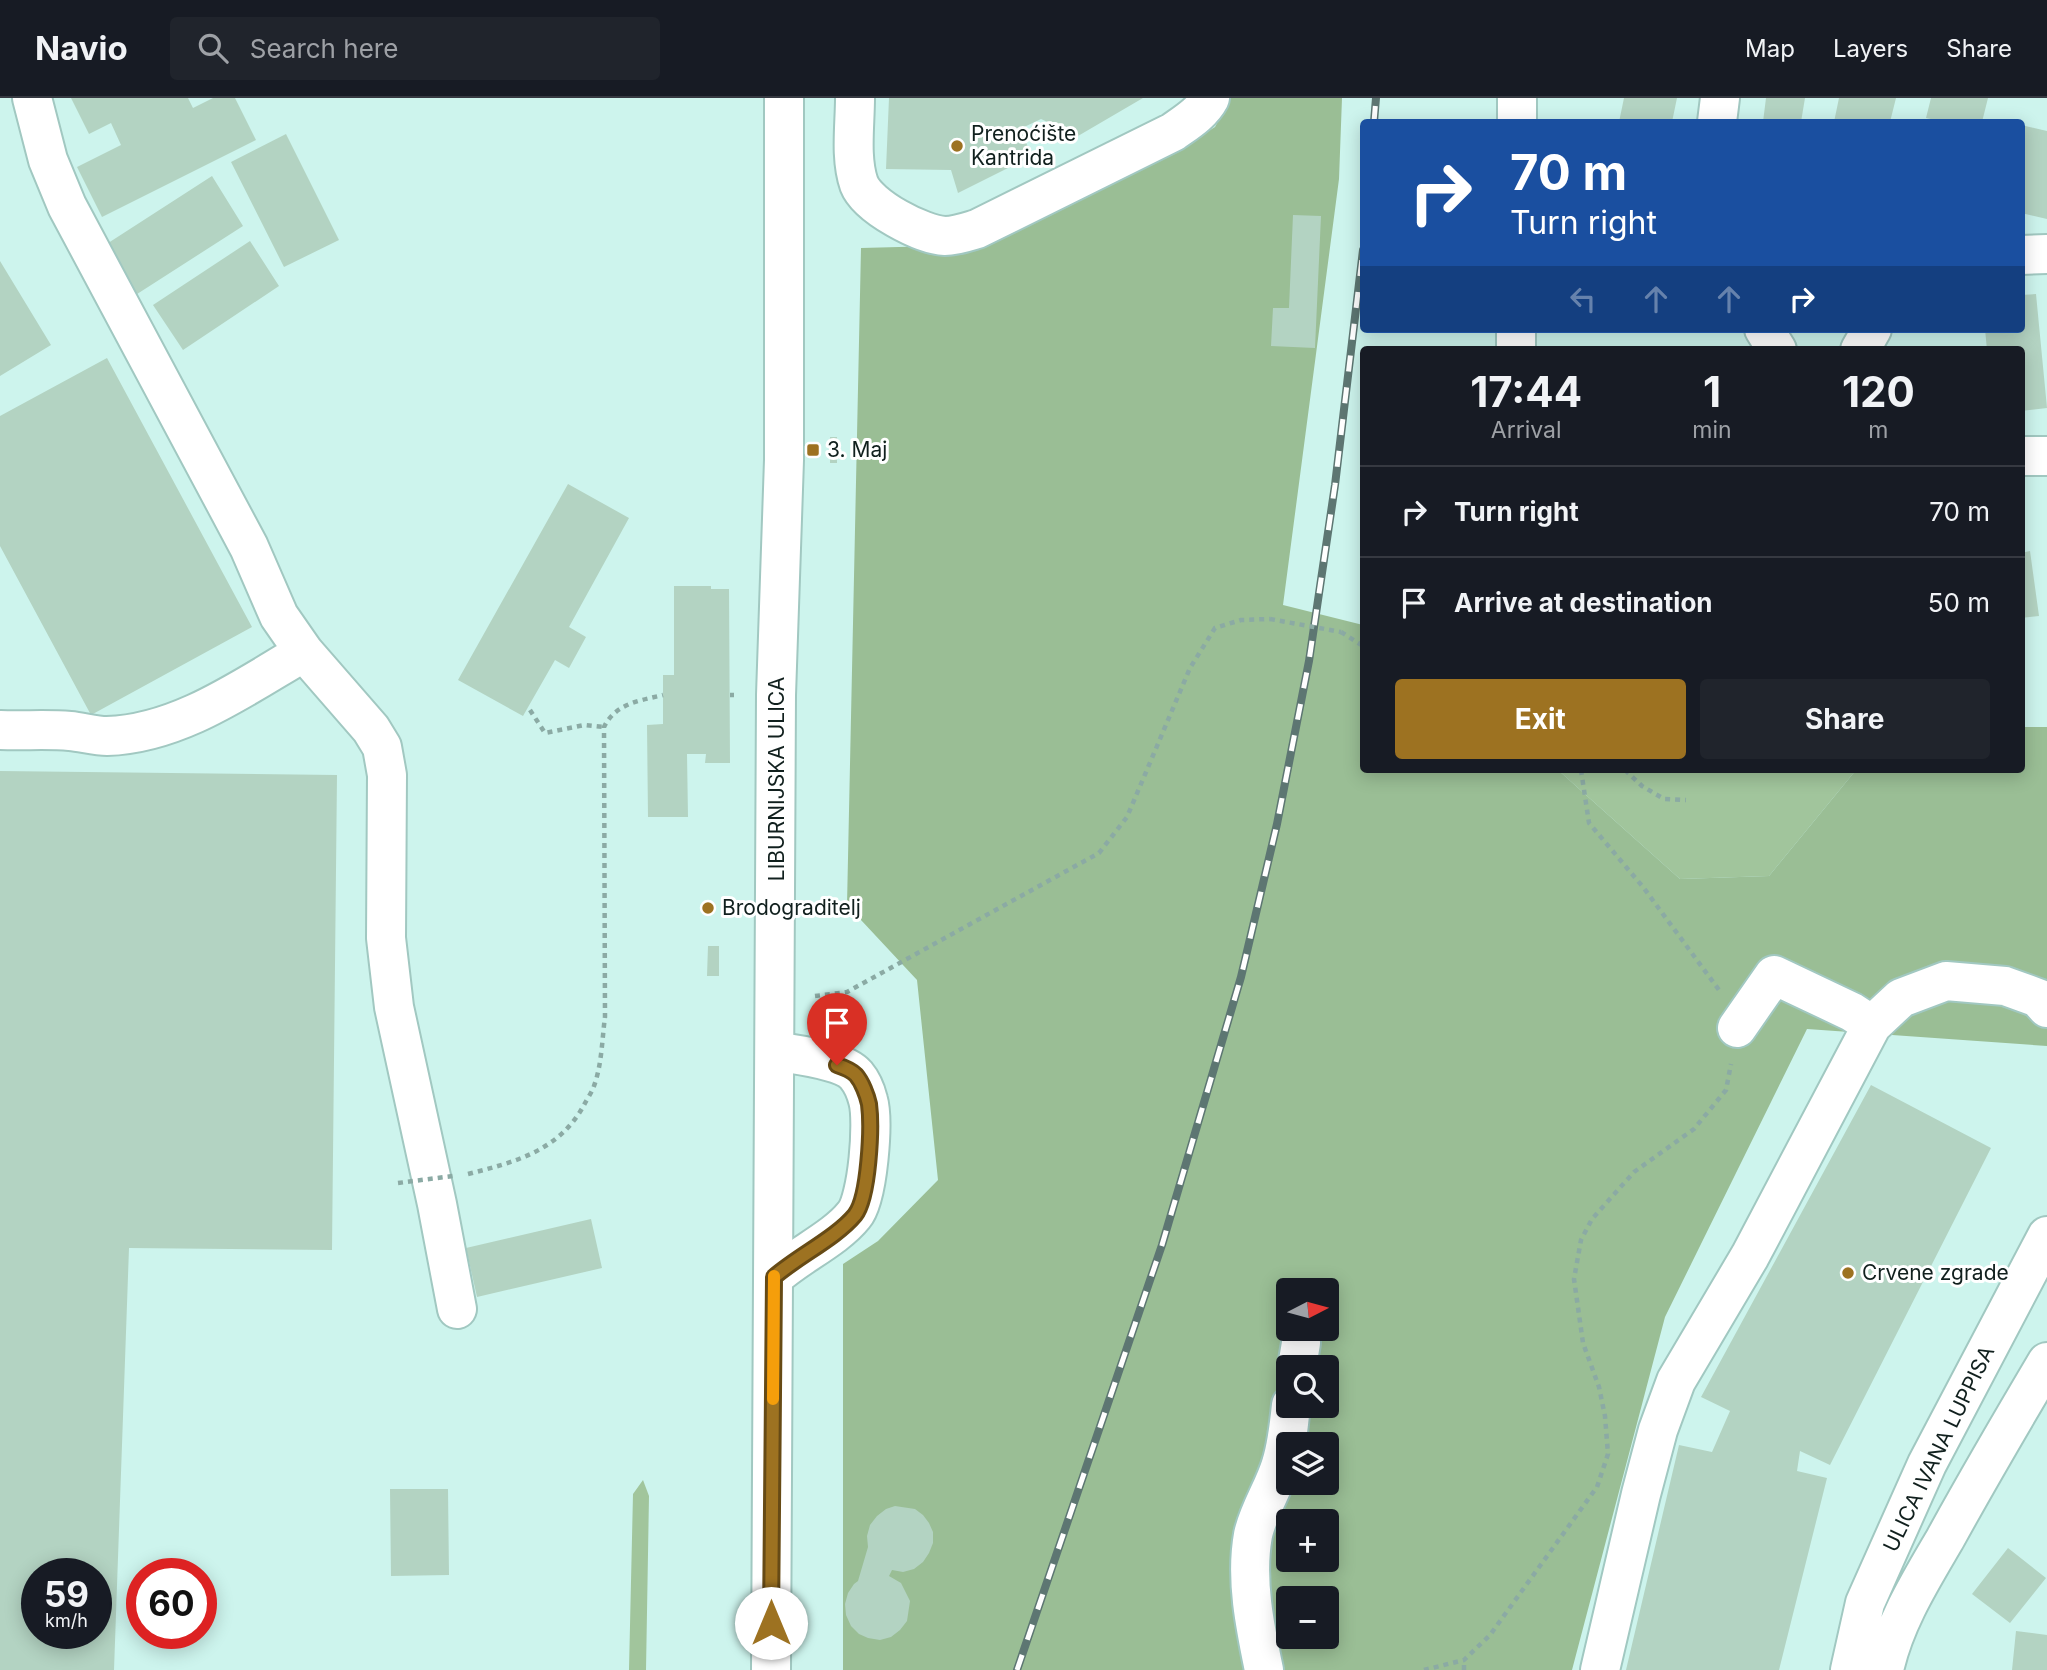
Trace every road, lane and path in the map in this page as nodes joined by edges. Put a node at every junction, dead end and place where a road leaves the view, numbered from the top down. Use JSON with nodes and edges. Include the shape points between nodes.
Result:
{"nodes":[{"id":1,"x":32,"y":98,"type":"edge"},
{"id":2,"x":784,"y":98,"type":"edge"},
{"id":3,"x":855,"y":98,"type":"edge"},
{"id":4,"x":1210,"y":98,"type":"edge"},
{"id":5,"x":1517,"y":98,"type":"edge"},
{"id":6,"x":1720,"y":98,"type":"edge"},
{"id":7,"x":1517,"y":119,"type":"edge"},
{"id":8,"x":1717,"y":119,"type":"edge"},
{"id":9,"x":2047,"y":254,"type":"edge"},
{"id":10,"x":2025,"y":255,"type":"edge"},
{"id":11,"x":2025,"y":456,"type":"edge"},
{"id":12,"x":2047,"y":456,"type":"edge"},
{"id":13,"x":1360,"y":644,"type":"edge"},
{"id":14,"x":304,"y":652,"type":"junction"},
{"id":15,"x":663,"y":695,"type":"dead end"},
{"id":16,"x":530,"y":710,"type":"dead end"},
{"id":17,"x":604,"y":727,"type":"junction"},
{"id":18,"x":0,"y":730,"type":"edge"},
{"id":19,"x":1581,"y":773,"type":"edge"},
{"id":20,"x":1628,"y":773,"type":"edge"},
{"id":21,"x":1686,"y":800,"type":"dead end"},
{"id":22,"x":815,"y":996,"type":"dead end"},
{"id":23,"x":2047,"y":1008,"type":"edge"},
{"id":24,"x":1872,"y":1025,"type":"junction"},
{"id":25,"x":1737,"y":1028,"type":"junction"},
{"id":26,"x":775,"y":1052,"type":"junction"},
{"id":27,"x":470,"y":1174,"type":"dead end"},
{"id":28,"x":453,"y":1176,"type":"dead end"},
{"id":29,"x":398,"y":1183,"type":"dead end"},
{"id":30,"x":2047,"y":1236,"type":"edge"},
{"id":31,"x":774,"y":1277,"type":"junction"},
{"id":32,"x":457,"y":1309,"type":"dead end"},
{"id":33,"x":2047,"y":1362,"type":"edge"},
{"id":34,"x":1290,"y":1418,"type":"edge"},
{"id":35,"x":1464,"y":1660,"type":"junction"},
{"id":36,"x":771,"y":1670,"type":"edge"},
{"id":37,"x":1264,"y":1670,"type":"edge"},
{"id":38,"x":1424,"y":1670,"type":"edge"},
{"id":39,"x":1464,"y":1670,"type":"edge"},
{"id":40,"x":1600,"y":1670,"type":"edge"},
{"id":41,"x":1850,"y":1670,"type":"edge"},
{"id":42,"x":1884,"y":1670,"type":"edge"}],
"edges":[{"from":1,"to":14,"type":"main road","via":[[48,160],[67,206],[249,547],[279,616]]},
{"from":2,"to":26,"type":"main road","name":"LIBURNIJSKA ULICA"},
{"from":3,"to":4,"type":"main road","via":[[860,188],[882,209],[944,236],[977,229],[1172,132],[1192,119]]},
{"from":5,"to":7,"type":"main road"},
{"from":6,"to":8,"type":"main road"},
{"from":9,"to":10,"type":"main road"},
{"from":11,"to":12,"type":"main road"},
{"from":13,"to":22,"type":"path","bridge":true,"via":[[1341,632],[1270,619],[1241,620],[1215,628],[1190,668],[1127,817],[1099,853],[847,992]]},
{"from":14,"to":18,"type":"main road","via":[[188,716],[139,733],[106,736]]},
{"from":14,"to":32,"type":"main road","via":[[382,747],[387,775],[386,938],[394,1007]]},
{"from":15,"to":17,"type":"path","via":[[621,707]]},
{"from":16,"to":17,"type":"path","via":[[545,733],[584,725]]},
{"from":17,"to":27,"type":"path","via":[[605,1017],[594,1087],[577,1118],[547,1147]]},
{"from":19,"to":25,"type":"path","via":[[1589,823],[1725,998]]},
{"from":20,"to":21,"type":"path","via":[[1664,799]]},
{"from":23,"to":24,"type":"main road","via":[[2038,998],[2005,986],[1946,981],[1901,998]]},
{"from":24,"to":25,"type":"main road","via":[[1774,975]]},
{"from":24,"to":40,"type":"main road","via":[[1750,1256],[1676,1381],[1641,1494]]},
{"from":25,"to":35,"type":"path","via":[[1726,1090],[1694,1129],[1634,1172],[1592,1219],[1581,1240],[1574,1279],[1583,1343],[1605,1416],[1608,1454],[1597,1487],[1490,1635]]},
{"from":26,"to":31,"type":"main road","name":"LIBURNIJSKA ULICA"},
{"from":26,"to":31,"type":"main road","via":[[837,1065],[856,1075],[868,1101],[870,1132],[864,1188],[855,1214]]},
{"from":28,"to":29,"type":"path","bridge":true},
{"from":30,"to":41,"type":"main road","name":"ULICA IVANA LUPPISA","via":[[1922,1477],[1865,1603]]},
{"from":31,"to":36,"type":"main road","name":"LIBURNIJSKA ULICA"},
{"from":33,"to":42,"type":"main road","via":[[1911,1600]]},
{"from":34,"to":37,"type":"main road","via":[[1281,1465],[1254,1533],[1251,1557],[1251,1592]]},
{"from":35,"to":38,"type":"path"},
{"from":35,"to":39,"type":"path"}]}
